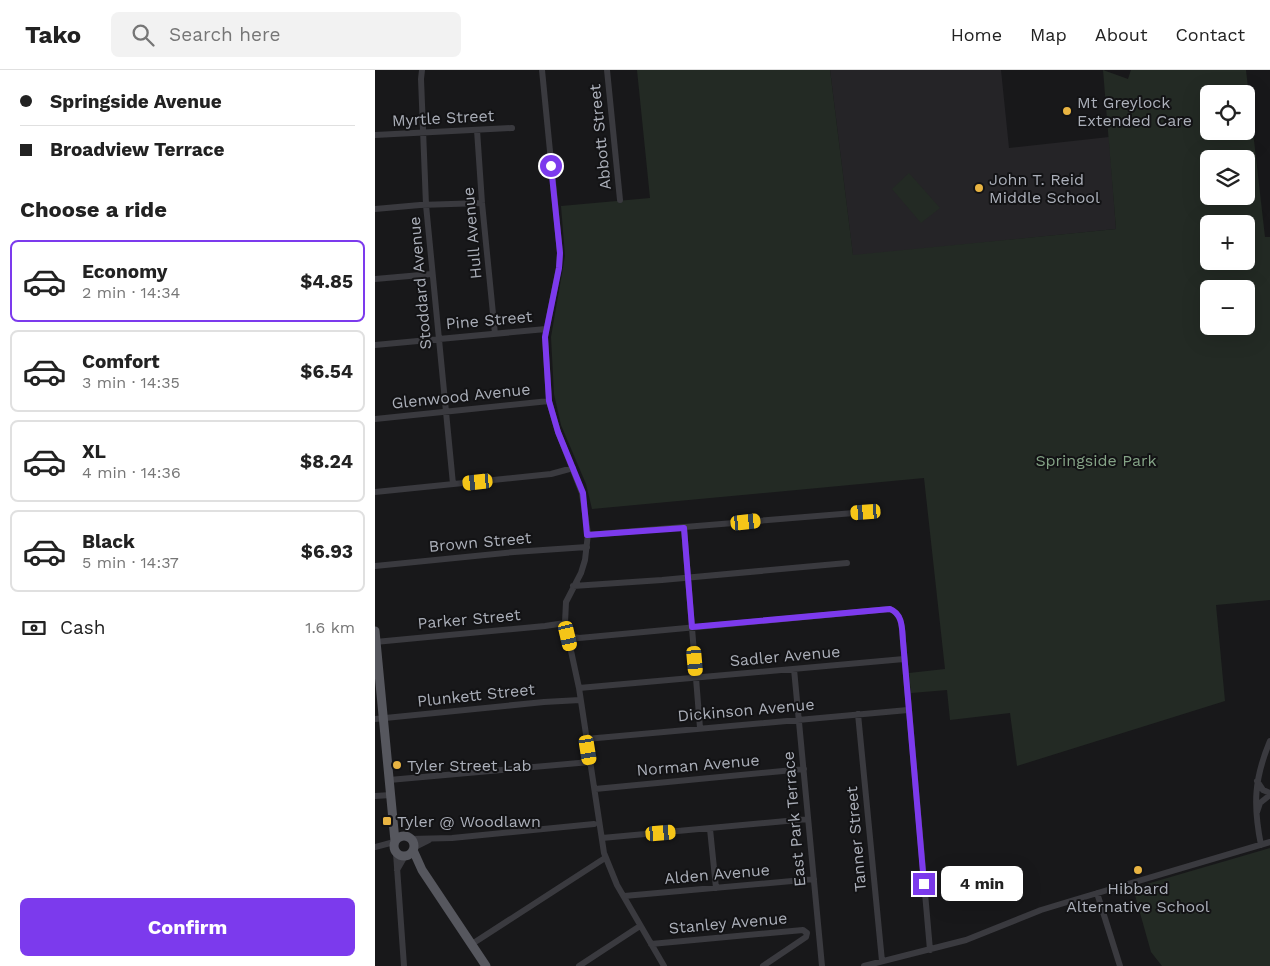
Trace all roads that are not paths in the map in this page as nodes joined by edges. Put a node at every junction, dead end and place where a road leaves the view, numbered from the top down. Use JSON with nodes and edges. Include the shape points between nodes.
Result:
{"nodes":[{"id":1,"x":418,"y":70,"type":"edge"},
{"id":2,"x":422,"y":70,"type":"edge"},
{"id":3,"x":542,"y":70,"type":"edge"},
{"id":4,"x":607,"y":70,"type":"edge"},
{"id":5,"x":421,"y":79,"type":"junction"},
{"id":6,"x":512,"y":128,"type":"dead end"},
{"id":7,"x":477,"y":130,"type":"junction"},
{"id":8,"x":423,"y":132,"type":"junction"},
{"id":9,"x":375,"y":135,"type":"edge"},
{"id":10,"x":620,"y":200,"type":"dead end"},
{"id":11,"x":482,"y":204,"type":"junction"},
{"id":12,"x":427,"y":205,"type":"junction"},
{"id":13,"x":375,"y":209,"type":"edge"},
{"id":14,"x":433,"y":274,"type":"junction"},
{"id":15,"x":375,"y":278,"type":"edge"},
{"id":16,"x":547,"y":329,"type":"junction"},
{"id":17,"x":495,"y":334,"type":"junction"},
{"id":18,"x":439,"y":339,"type":"junction"},
{"id":19,"x":375,"y":345,"type":"edge"},
{"id":20,"x":549,"y":401,"type":"junction"},
{"id":21,"x":447,"y":411,"type":"junction"},
{"id":22,"x":375,"y":419,"type":"edge"},
{"id":23,"x":573,"y":468,"type":"junction"},
{"id":24,"x":453,"y":484,"type":"junction"},
{"id":25,"x":375,"y":492,"type":"edge"},
{"id":26,"x":866,"y":512,"type":"dead end"},
{"id":27,"x":684,"y":528,"type":"junction"},
{"id":28,"x":587,"y":535,"type":"junction"},
{"id":29,"x":587,"y":547,"type":"junction"},
{"id":30,"x":847,"y":563,"type":"dead end"},
{"id":31,"x":375,"y":566,"type":"edge"},
{"id":32,"x":687,"y":578,"type":"junction"},
{"id":33,"x":573,"y":586,"type":"junction"},
{"id":34,"x":565,"y":622,"type":"junction"},
{"id":35,"x":692,"y":627,"type":"junction"},
{"id":36,"x":375,"y":632,"type":"edge"},
{"id":37,"x":568,"y":636,"type":"junction"},
{"id":38,"x":375,"y":642,"type":"edge"},
{"id":39,"x":904,"y":659,"type":"junction"},
{"id":40,"x":794,"y":669,"type":"junction"},
{"id":41,"x":697,"y":677,"type":"junction"},
{"id":42,"x":579,"y":688,"type":"junction"},
{"id":43,"x":580,"y":700,"type":"junction"},
{"id":44,"x":908,"y":710,"type":"junction"},
{"id":45,"x":859,"y":714,"type":"junction"},
{"id":46,"x":379,"y":719,"type":"edge"},
{"id":47,"x":799,"y":720,"type":"junction"},
{"id":48,"x":700,"y":728,"type":"junction"},
{"id":49,"x":587,"y":738,"type":"junction"},
{"id":50,"x":1270,"y":741,"type":"edge"},
{"id":51,"x":590,"y":762,"type":"junction"},
{"id":52,"x":804,"y":769,"type":"junction"},
{"id":53,"x":389,"y":780,"type":"junction"},
{"id":54,"x":1257,"y":780,"type":"junction"},
{"id":55,"x":595,"y":789,"type":"junction"},
{"id":56,"x":1270,"y":794,"type":"edge"},
{"id":57,"x":391,"y":795,"type":"junction"},
{"id":58,"x":375,"y":796,"type":"edge"},
{"id":59,"x":1256,"y":813,"type":"junction"},
{"id":60,"x":393,"y":815,"type":"junction"},
{"id":61,"x":809,"y":820,"type":"junction"},
{"id":62,"x":594,"y":824,"type":"dead end"},
{"id":63,"x":710,"y":828,"type":"junction"},
{"id":64,"x":407,"y":837,"type":"junction"},
{"id":65,"x":602,"y":838,"type":"junction"},
{"id":66,"x":430,"y":839,"type":"junction"},
{"id":67,"x":1270,"y":842,"type":"edge"},
{"id":68,"x":1261,"y":845,"type":"junction"},
{"id":69,"x":378,"y":846,"type":"edge"},
{"id":70,"x":402,"y":850,"type":"junction"},
{"id":71,"x":605,"y":858,"type":"junction"},
{"id":72,"x":813,"y":879,"type":"junction"},
{"id":73,"x":716,"y":888,"type":"junction"},
{"id":74,"x":1097,"y":893,"type":"junction"},
{"id":75,"x":624,"y":896,"type":"junction"},
{"id":76,"x":640,"y":926,"type":"junction"},
{"id":77,"x":472,"y":944,"type":"junction"},
{"id":78,"x":651,"y":944,"type":"junction"},
{"id":79,"x":930,"y":950,"type":"junction"},
{"id":80,"x":882,"y":961,"type":"junction"},
{"id":81,"x":404,"y":966,"type":"edge"},
{"id":82,"x":486,"y":966,"type":"edge"},
{"id":83,"x":579,"y":966,"type":"edge"},
{"id":84,"x":664,"y":966,"type":"edge"},
{"id":85,"x":763,"y":966,"type":"edge"},
{"id":86,"x":823,"y":966,"type":"edge"},
{"id":87,"x":863,"y":966,"type":"edge"},
{"id":88,"x":1120,"y":966,"type":"edge"}],
"edges":[{"from":1,"to":5,"type":"street","name":"Stoddard Avenue"},
{"from":2,"to":5,"type":"street","name":"Stoddard Avenue"},
{"from":3,"to":16,"type":"street","via":[[560,253]]},
{"from":4,"to":10,"type":"street","name":"Abbott Street"},
{"from":5,"to":8,"type":"street","name":"Stoddard Avenue"},
{"from":6,"to":7,"type":"street","name":"Myrtle Street"},
{"from":7,"to":8,"type":"street","name":"Myrtle Street"},
{"from":7,"to":11,"type":"street","name":"Hull Avenue"},
{"from":8,"to":9,"type":"street","name":"Myrtle Street"},
{"from":8,"to":12,"type":"street","name":"Stoddard Avenue"},
{"from":11,"to":12,"type":"street"},
{"from":11,"to":17,"type":"street","name":"Hull Avenue"},
{"from":12,"to":13,"type":"street"},
{"from":12,"to":14,"type":"street","name":"Stoddard Avenue"},
{"from":14,"to":15,"type":"street"},
{"from":14,"to":18,"type":"street","name":"Stoddard Avenue"},
{"from":16,"to":17,"type":"street","name":"Pine Street"},
{"from":16,"to":20,"type":"street"},
{"from":17,"to":18,"type":"street","name":"Pine Street"},
{"from":18,"to":19,"type":"street","name":"Pine Street"},
{"from":18,"to":21,"type":"street","name":"Stoddard Avenue"},
{"from":20,"to":21,"type":"street","name":"Glenwood Avenue"},
{"from":20,"to":23,"type":"street"},
{"from":21,"to":22,"type":"street","name":"Glenwood Avenue"},
{"from":21,"to":24,"type":"street","name":"Stoddard Avenue"},
{"from":23,"to":24,"type":"street","via":[[551,474]]},
{"from":23,"to":28,"type":"street","via":[[583,493]]},
{"from":24,"to":25,"type":"street"},
{"from":26,"to":27,"type":"street"},
{"from":27,"to":28,"type":"street"},
{"from":27,"to":32,"type":"street"},
{"from":28,"to":29,"type":"street"},
{"from":29,"to":31,"type":"street","name":"Brown Street"},
{"from":29,"to":33,"type":"street","via":[[581,573]]},
{"from":30,"to":32,"type":"street"},
{"from":32,"to":33,"type":"street"},
{"from":32,"to":35,"type":"street"},
{"from":33,"to":34,"type":"street","via":[[566,602]]},
{"from":34,"to":37,"type":"street"},
{"from":34,"to":38,"type":"street","name":"Parker Street"},
{"from":35,"to":37,"type":"street","via":[[579,638]]},
{"from":35,"to":39,"type":"street","via":[[890,609],[899,616]]},
{"from":35,"to":41,"type":"street"},
{"from":36,"to":38,"type":"main road"},
{"from":37,"to":42,"type":"street"},
{"from":38,"to":46,"type":"main road"},
{"from":39,"to":40,"type":"street","name":"Sadler Avenue"},
{"from":39,"to":44,"type":"street"},
{"from":40,"to":41,"type":"street","name":"Sadler Avenue"},
{"from":40,"to":47,"type":"street","name":"East Park Terrace"},
{"from":41,"to":42,"type":"street","name":"Sadler Avenue"},
{"from":41,"to":48,"type":"street"},
{"from":42,"to":43,"type":"street"},
{"from":43,"to":46,"type":"street","name":"Plunkett Street"},
{"from":43,"to":49,"type":"street"},
{"from":44,"to":45,"type":"street","name":"Dickinson Avenue"},
{"from":44,"to":79,"type":"street"},
{"from":45,"to":47,"type":"street","name":"Dickinson Avenue"},
{"from":45,"to":80,"type":"street","name":"Tanner Street"},
{"from":46,"to":53,"type":"main road"},
{"from":47,"to":48,"type":"street","name":"Dickinson Avenue"},
{"from":47,"to":52,"type":"street","name":"East Park Terrace"},
{"from":48,"to":49,"type":"street","name":"Dickinson Avenue"},
{"from":49,"to":51,"type":"street"},
{"from":50,"to":54,"type":"street"},
{"from":51,"to":53,"type":"street"},
{"from":51,"to":55,"type":"street"},
{"from":52,"to":55,"type":"street","name":"Norman Avenue"},
{"from":52,"to":61,"type":"street","name":"East Park Terrace"},
{"from":53,"to":57,"type":"main road"},
{"from":54,"to":56,"type":"street"},
{"from":54,"to":59,"type":"street"},
{"from":55,"to":65,"type":"street"},
{"from":56,"to":59,"type":"street"},
{"from":57,"to":58,"type":"street"},
{"from":57,"to":60,"type":"main road"},
{"from":59,"to":68,"type":"street"},
{"from":60,"to":64,"type":"main road","via":[[400,831]]},
{"from":60,"to":70,"type":"main road"},
{"from":61,"to":63,"type":"street"},
{"from":61,"to":72,"type":"street","name":"East Park Terrace"},
{"from":62,"to":66,"type":"street"},
{"from":63,"to":65,"type":"street"},
{"from":63,"to":73,"type":"street"},
{"from":64,"to":66,"type":"street"},
{"from":64,"to":70,"type":"main road","via":[[399,837]]},
{"from":64,"to":70,"type":"main road","via":[[413,843]]},
{"from":65,"to":71,"type":"street"},
{"from":66,"to":70,"type":"street"},
{"from":67,"to":68,"type":"street"},
{"from":68,"to":74,"type":"street"},
{"from":69,"to":70,"type":"street"},
{"from":70,"to":77,"type":"main road","via":[[422,870]]},
{"from":70,"to":81,"type":"street","via":[[396,871]]},
{"from":71,"to":75,"type":"street"},
{"from":71,"to":77,"type":"street"},
{"from":72,"to":73,"type":"street","name":"Alden Avenue"},
{"from":72,"to":86,"type":"street","name":"East Park Terrace"},
{"from":73,"to":75,"type":"street","name":"Alden Avenue"},
{"from":74,"to":79,"type":"street"},
{"from":74,"to":88,"type":"street"},
{"from":75,"to":76,"type":"street"},
{"from":76,"to":78,"type":"street"},
{"from":76,"to":83,"type":"street"},
{"from":77,"to":82,"type":"main road"},
{"from":78,"to":84,"type":"street"},
{"from":78,"to":85,"type":"street","name":"Stanley Avenue","via":[[803,930],[807,933],[806,937]]},
{"from":79,"to":80,"type":"street"},
{"from":80,"to":87,"type":"street"}]}
